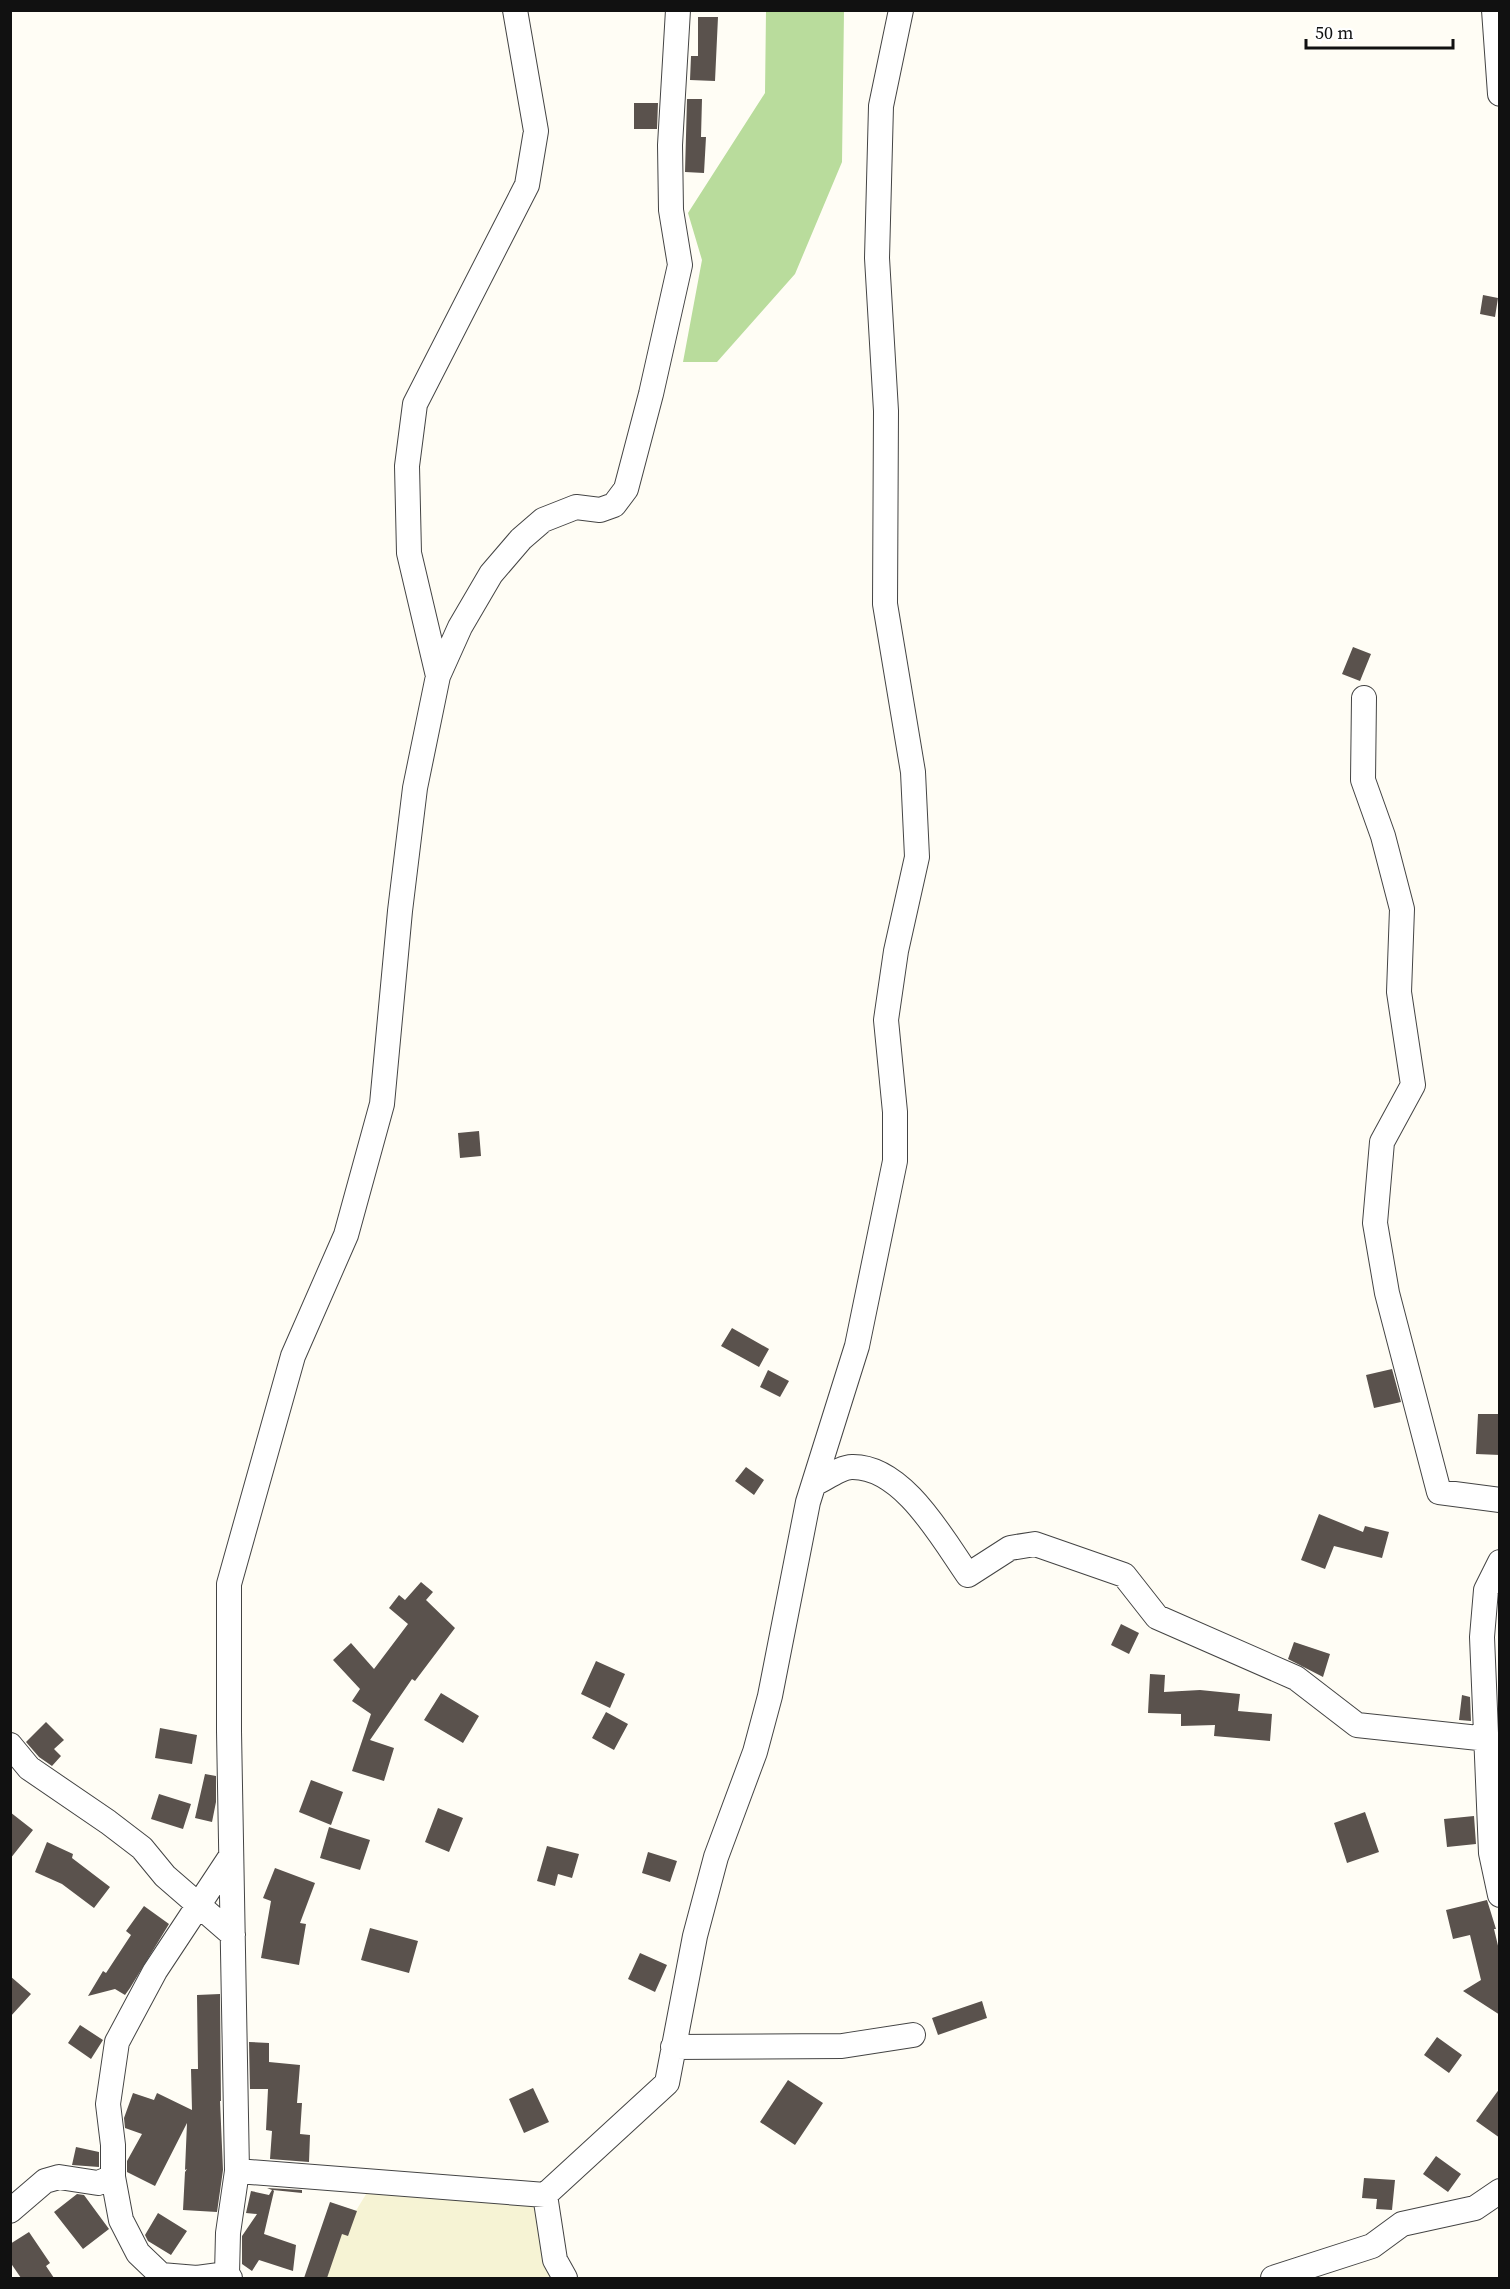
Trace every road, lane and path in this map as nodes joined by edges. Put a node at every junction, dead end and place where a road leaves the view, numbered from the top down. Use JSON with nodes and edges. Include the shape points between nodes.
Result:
{"nodes":[{"id":1,"x":515,"y":10,"type":"edge"},
{"id":2,"x":678,"y":10,"type":"edge"},
{"id":3,"x":901,"y":10,"type":"edge"},
{"id":4,"x":1494,"y":10,"type":"edge"},
{"id":5,"x":1500,"y":94,"type":"edge"},
{"id":6,"x":438,"y":676,"type":"junction"},
{"id":7,"x":1364,"y":698,"type":"dead end"},
{"id":8,"x":814,"y":1484,"type":"junction"},
{"id":9,"x":1500,"y":1500,"type":"edge"},
{"id":10,"x":1500,"y":1562,"type":"edge"},
{"id":11,"x":1488,"y":1740,"type":"junction"},
{"id":12,"x":10,"y":1745,"type":"edge"},
{"id":13,"x":231,"y":1856,"type":"junction"},
{"id":14,"x":1500,"y":1895,"type":"edge"},
{"id":15,"x":198,"y":1905,"type":"junction"},
{"id":16,"x":233,"y":1935,"type":"junction"},
{"id":17,"x":913,"y":2035,"type":"dead end"},
{"id":18,"x":674,"y":2047,"type":"junction"},
{"id":19,"x":237,"y":2171,"type":"junction"},
{"id":20,"x":113,"y":2177,"type":"junction"},
{"id":21,"x":1500,"y":2191,"type":"edge"},
{"id":22,"x":545,"y":2195,"type":"junction"},
{"id":23,"x":10,"y":2211,"type":"edge"},
{"id":24,"x":228,"y":2276,"type":"edge"},
{"id":25,"x":565,"y":2278,"type":"edge"},
{"id":26,"x":1273,"y":2278,"type":"edge"}],
"edges":[{"from":1,"to":6,"type":"street","via":[[536,131],[527,185],[415,404],[407,466],[409,553]]},
{"from":2,"to":6,"type":"street","via":[[670,145],[671,210],[680,265],[626,489],[614,505],[600,510],[576,507],[543,520],[521,539],[491,574],[460,627]]},
{"from":3,"to":8,"type":"street","via":[[881,106],[878,258],[886,411],[885,604],[913,772],[917,856],[886,1020],[895,1112],[895,1161],[857,1346]]},
{"from":4,"to":5,"type":"street"},
{"from":6,"to":13,"type":"street","via":[[414,800],[382,1104],[346,1235],[293,1356],[229,1584]]},
{"from":7,"to":9,"type":"street","via":[[1363,780],[1402,909],[1399,992],[1413,1085],[1382,1142],[1375,1223],[1387,1293],[1439,1492]]},
{"from":8,"to":11,"type":"street","via":[[850,1467],[874,1470],[915,1499],[968,1575],[1010,1548],[1035,1544],[1124,1575],[1157,1617],[1296,1678],[1357,1725]]},
{"from":8,"to":18,"type":"street","via":[[770,1696],[755,1752],[716,1857],[695,1936]]},
{"from":10,"to":11,"type":"street","via":[[1486,1590],[1482,1637]]},
{"from":11,"to":14,"type":"street","via":[[1491,1853]]},
{"from":12,"to":15,"type":"street","via":[[29,1768],[141,1848]]},
{"from":13,"to":15,"type":"street"},
{"from":13,"to":16,"type":"street"},
{"from":15,"to":16,"type":"street"},
{"from":15,"to":20,"type":"street","via":[[155,1971],[117,2042],[108,2104]]},
{"from":16,"to":19,"type":"street"},
{"from":17,"to":18,"type":"street","via":[[842,2046]]},
{"from":18,"to":22,"type":"street","via":[[667,2083]]},
{"from":19,"to":22,"type":"street"},
{"from":19,"to":24,"type":"street","via":[[228,2234]]},
{"from":20,"to":23,"type":"street","via":[[98,2183],[59,2177],[45,2181]]},
{"from":20,"to":24,"type":"street","via":[[121,2220],[138,2253],[161,2275]]},
{"from":21,"to":26,"type":"street","via":[[1475,2208],[1402,2224],[1372,2246]]},
{"from":22,"to":25,"type":"street","via":[[555,2260]]}]}
